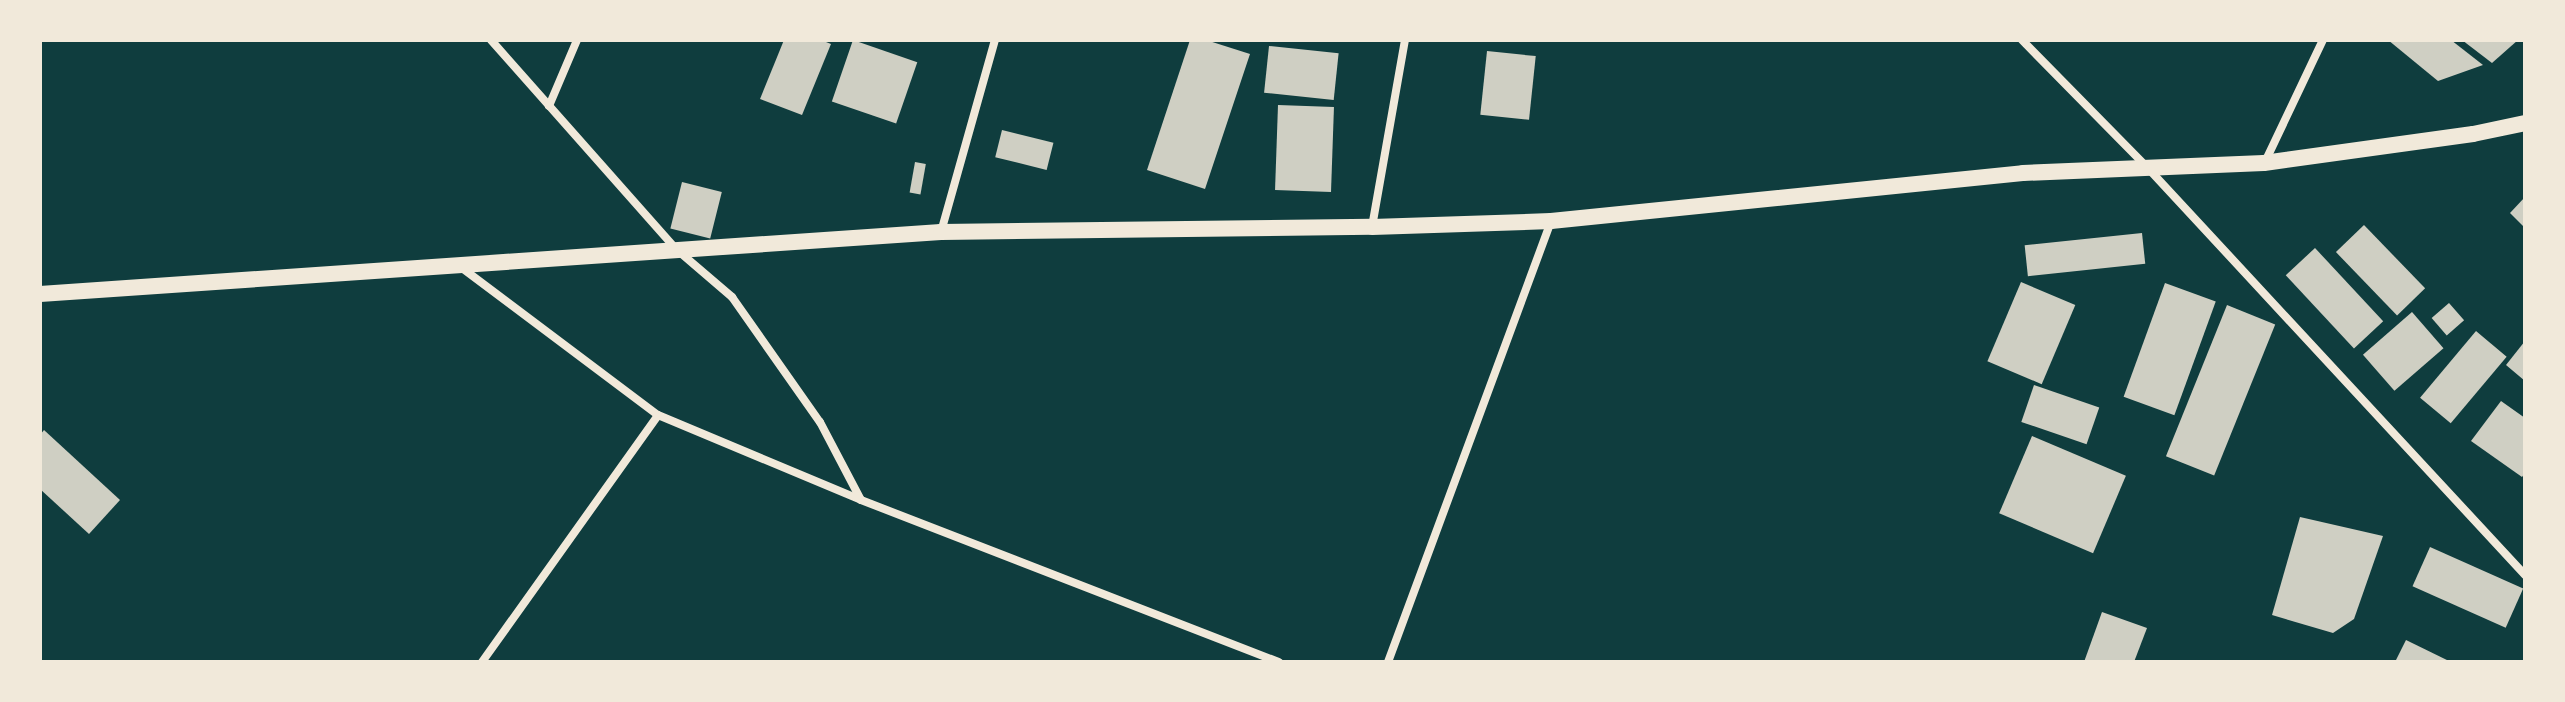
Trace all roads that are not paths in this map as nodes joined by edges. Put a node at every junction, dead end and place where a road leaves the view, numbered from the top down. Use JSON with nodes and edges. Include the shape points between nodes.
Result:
{"nodes":[{"id":1,"x":491,"y":40,"type":"edge"},
{"id":2,"x":577,"y":40,"type":"edge"},
{"id":3,"x":995,"y":40,"type":"edge"},
{"id":4,"x":1405,"y":40,"type":"edge"},
{"id":5,"x":2022,"y":40,"type":"edge"},
{"id":6,"x":2323,"y":40,"type":"edge"},
{"id":7,"x":549,"y":106,"type":"junction"},
{"id":8,"x":2525,"y":123,"type":"edge"},
{"id":9,"x":2264,"y":163,"type":"junction"},
{"id":10,"x":2145,"y":165,"type":"junction"},
{"id":11,"x":1551,"y":221,"type":"junction"},
{"id":12,"x":1372,"y":227,"type":"junction"},
{"id":13,"x":941,"y":232,"type":"junction"},
{"id":14,"x":676,"y":249,"type":"junction"},
{"id":15,"x":462,"y":268,"type":"junction"},
{"id":16,"x":40,"y":294,"type":"edge"},
{"id":17,"x":658,"y":415,"type":"junction"},
{"id":18,"x":861,"y":500,"type":"junction"},
{"id":19,"x":2525,"y":575,"type":"edge"},
{"id":20,"x":1275,"y":661,"type":"edge"},
{"id":21,"x":482,"y":662,"type":"edge"},
{"id":22,"x":1388,"y":662,"type":"edge"}],
"edges":[{"from":1,"to":7,"type":"street"},
{"from":2,"to":7,"type":"street"},
{"from":3,"to":13,"type":"street"},
{"from":4,"to":12,"type":"street"},
{"from":5,"to":10,"type":"street"},
{"from":6,"to":9,"type":"street"},
{"from":7,"to":14,"type":"street"},
{"from":8,"to":9,"type":"main road"},
{"from":9,"to":10,"type":"main road"},
{"from":10,"to":11,"type":"main road"},
{"from":10,"to":19,"type":"street"},
{"from":11,"to":12,"type":"main road"},
{"from":11,"to":22,"type":"street"},
{"from":12,"to":13,"type":"main road"},
{"from":13,"to":14,"type":"main road"},
{"from":14,"to":15,"type":"main road"},
{"from":14,"to":18,"type":"street","via":[[732,297],[820,422]]},
{"from":15,"to":16,"type":"main road"},
{"from":15,"to":17,"type":"street"},
{"from":17,"to":18,"type":"street"},
{"from":17,"to":21,"type":"street"},
{"from":18,"to":20,"type":"street"}]}
